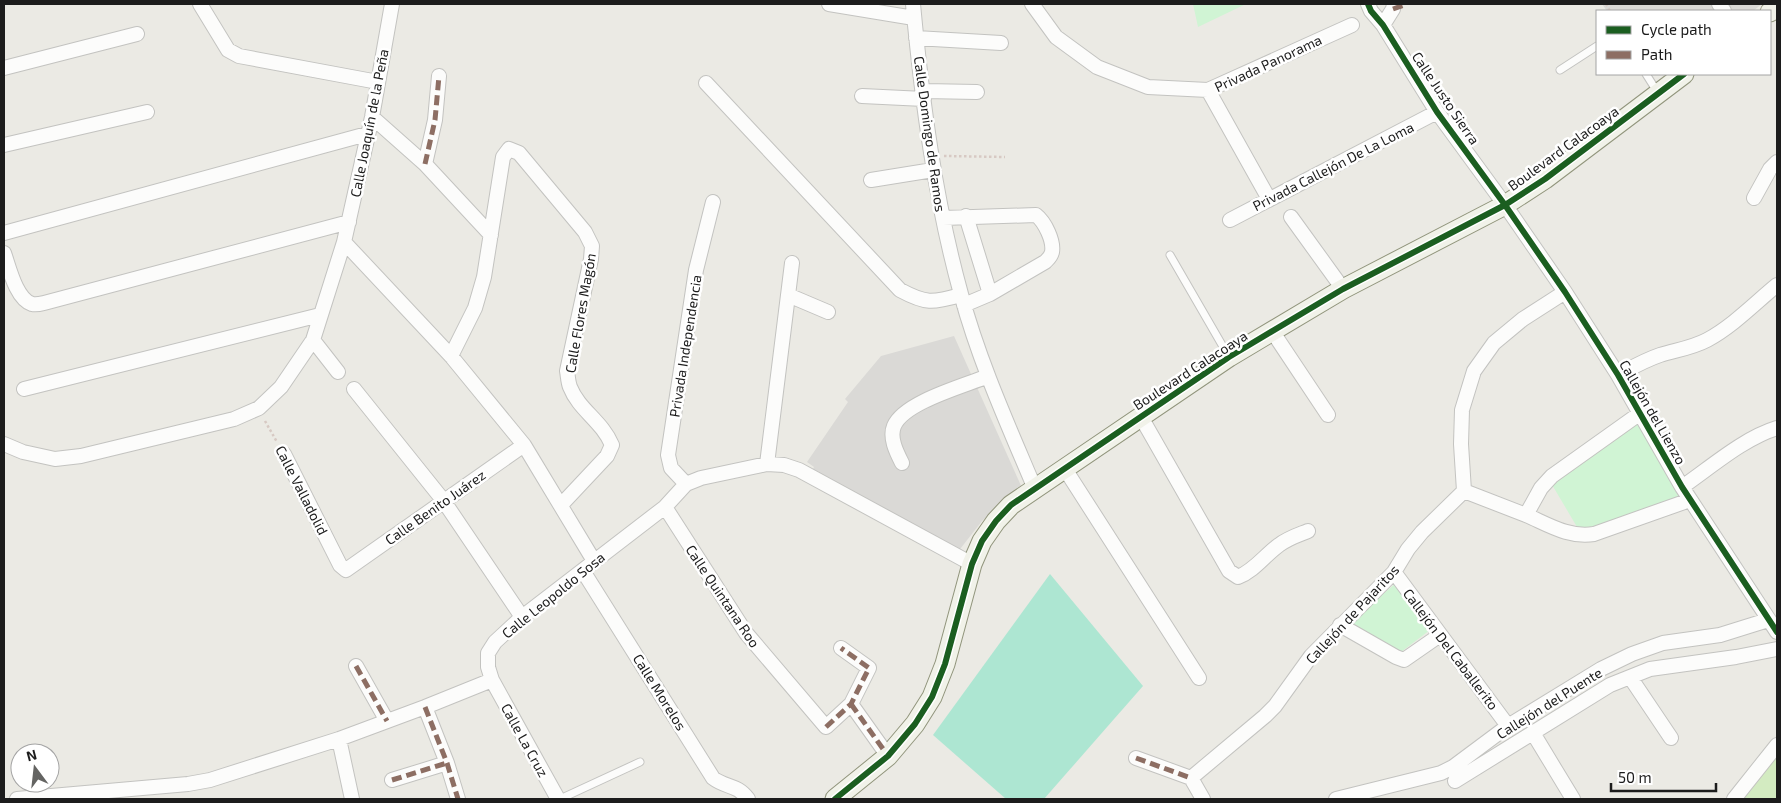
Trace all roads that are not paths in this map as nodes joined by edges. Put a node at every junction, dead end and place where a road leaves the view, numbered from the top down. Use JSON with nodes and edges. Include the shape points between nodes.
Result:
{"nodes":[{"id":1,"x":200,"y":4,"type":"edge"},
{"id":2,"x":392,"y":4,"type":"edge"},
{"id":3,"x":829,"y":4,"type":"edge"},
{"id":4,"x":913,"y":4,"type":"edge"},
{"id":5,"x":1032,"y":4,"type":"edge"},
{"id":6,"x":1368,"y":4,"type":"edge"},
{"id":7,"x":1407,"y":4,"type":"edge"},
{"id":8,"x":1393,"y":6,"type":"edge"},
{"id":9,"x":914,"y":18,"type":"junction"},
{"id":10,"x":1352,"y":25,"type":"dead end"},
{"id":11,"x":1383,"y":25,"type":"junction"},
{"id":12,"x":137,"y":34,"type":"dead end"},
{"id":13,"x":916,"y":38,"type":"junction"},
{"id":14,"x":1001,"y":43,"type":"dead end"},
{"id":15,"x":1596,"y":47,"type":"edge"},
{"id":16,"x":4,"y":68,"type":"edge"},
{"id":17,"x":1560,"y":70,"type":"dead end"},
{"id":18,"x":1647,"y":75,"type":"edge"},
{"id":19,"x":1683,"y":75,"type":"edge"},
{"id":20,"x":439,"y":76,"type":"dead end"},
{"id":21,"x":378,"y":82,"type":"junction"},
{"id":22,"x":706,"y":83,"type":"dead end"},
{"id":23,"x":1208,"y":90,"type":"junction"},
{"id":24,"x":977,"y":92,"type":"dead end"},
{"id":25,"x":1658,"y":93,"type":"junction"},
{"id":26,"x":924,"y":95,"type":"junction"},
{"id":27,"x":862,"y":96,"type":"dead end"},
{"id":28,"x":147,"y":112,"type":"dead end"},
{"id":29,"x":1437,"y":112,"type":"junction"},
{"id":30,"x":372,"y":117,"type":"junction"},
{"id":31,"x":368,"y":134,"type":"junction"},
{"id":32,"x":4,"y":145,"type":"edge"},
{"id":33,"x":1777,"y":162,"type":"edge"},
{"id":34,"x":932,"y":163,"type":"junction"},
{"id":35,"x":424,"y":164,"type":"junction"},
{"id":36,"x":870,"y":180,"type":"dead end"},
{"id":37,"x":1754,"y":198,"type":"dead end"},
{"id":38,"x":1269,"y":199,"type":"junction"},
{"id":39,"x":714,"y":202,"type":"dead end"},
{"id":40,"x":1505,"y":206,"type":"junction"},
{"id":41,"x":966,"y":216,"type":"junction"},
{"id":42,"x":1291,"y":217,"type":"dead end"},
{"id":43,"x":942,"y":218,"type":"junction"},
{"id":44,"x":1230,"y":220,"type":"dead end"},
{"id":45,"x":349,"y":222,"type":"junction"},
{"id":46,"x":4,"y":233,"type":"edge"},
{"id":47,"x":491,"y":235,"type":"junction"},
{"id":48,"x":344,"y":242,"type":"junction"},
{"id":49,"x":4,"y":253,"type":"edge"},
{"id":50,"x":1170,"y":255,"type":"dead end"},
{"id":51,"x":792,"y":263,"type":"dead end"},
{"id":52,"x":1777,"y":285,"type":"edge"},
{"id":53,"x":1343,"y":289,"type":"junction"},
{"id":54,"x":1565,"y":292,"type":"junction"},
{"id":55,"x":990,"y":294,"type":"junction"},
{"id":56,"x":788,"y":295,"type":"junction"},
{"id":57,"x":962,"y":300,"type":"junction"},
{"id":58,"x":828,"y":312,"type":"dead end"},
{"id":59,"x":320,"y":315,"type":"junction"},
{"id":60,"x":1272,"y":331,"type":"junction"},
{"id":61,"x":313,"y":340,"type":"junction"},
{"id":62,"x":451,"y":356,"type":"junction"},
{"id":63,"x":1229,"y":357,"type":"junction"},
{"id":64,"x":338,"y":372,"type":"dead end"},
{"id":65,"x":1618,"y":375,"type":"junction"},
{"id":66,"x":988,"y":376,"type":"junction"},
{"id":67,"x":24,"y":389,"type":"dead end"},
{"id":68,"x":354,"y":389,"type":"dead end"},
{"id":69,"x":1639,"y":414,"type":"junction"},
{"id":70,"x":1328,"y":415,"type":"dead end"},
{"id":71,"x":1141,"y":417,"type":"junction"},
{"id":72,"x":1777,"y":428,"type":"edge"},
{"id":73,"x":4,"y":444,"type":"edge"},
{"id":74,"x":524,"y":445,"type":"junction"},
{"id":75,"x":284,"y":454,"type":"road end"},
{"id":76,"x":902,"y":463,"type":"dead end"},
{"id":77,"x":767,"y":464,"type":"junction"},
{"id":78,"x":1065,"y":469,"type":"junction"},
{"id":79,"x":686,"y":484,"type":"junction"},
{"id":80,"x":1682,"y":487,"type":"junction"},
{"id":81,"x":1035,"y":489,"type":"junction"},
{"id":82,"x":1464,"y":491,"type":"junction"},
{"id":83,"x":443,"y":500,"type":"junction"},
{"id":84,"x":1690,"y":500,"type":"junction"},
{"id":85,"x":561,"y":505,"type":"junction"},
{"id":86,"x":665,"y":507,"type":"junction"},
{"id":87,"x":1526,"y":515,"type":"junction"},
{"id":88,"x":1308,"y":531,"type":"dead end"},
{"id":89,"x":594,"y":561,"type":"junction"},
{"id":90,"x":972,"y":564,"type":"junction"},
{"id":91,"x":346,"y":570,"type":"joint"},
{"id":92,"x":583,"y":571,"type":"junction"},
{"id":93,"x":1394,"y":572,"type":"junction"},
{"id":94,"x":522,"y":617,"type":"junction"},
{"id":95,"x":1768,"y":620,"type":"junction"},
{"id":96,"x":1340,"y":625,"type":"junction"},
{"id":97,"x":1777,"y":632,"type":"edge"},
{"id":98,"x":1440,"y":635,"type":"junction"},
{"id":99,"x":841,"y":648,"type":"dead end"},
{"id":100,"x":1777,"y":649,"type":"edge"},
{"id":101,"x":356,"y":666,"type":"dead end"},
{"id":102,"x":1630,"y":677,"type":"junction"},
{"id":103,"x":1199,"y":678,"type":"dead end"},
{"id":104,"x":492,"y":680,"type":"junction"},
{"id":105,"x":850,"y":704,"type":"junction"},
{"id":106,"x":425,"y":707,"type":"junction"},
{"id":107,"x":387,"y":721,"type":"junction"},
{"id":108,"x":1508,"y":726,"type":"junction"},
{"id":109,"x":1533,"y":733,"type":"junction"},
{"id":110,"x":1671,"y":738,"type":"dead end"},
{"id":111,"x":339,"y":739,"type":"junction"},
{"id":112,"x":1777,"y":744,"type":"edge"},
{"id":113,"x":888,"y":756,"type":"junction"},
{"id":114,"x":1136,"y":758,"type":"dead end"},
{"id":115,"x":640,"y":762,"type":"dead end"},
{"id":116,"x":447,"y":764,"type":"junction"},
{"id":117,"x":1191,"y":778,"type":"junction"},
{"id":118,"x":392,"y":780,"type":"dead end"},
{"id":119,"x":1455,"y":781,"type":"dead end"},
{"id":120,"x":17,"y":799,"type":"edge"},
{"id":121,"x":352,"y":799,"type":"edge"},
{"id":122,"x":458,"y":799,"type":"edge"},
{"id":123,"x":559,"y":799,"type":"edge"},
{"id":124,"x":748,"y":799,"type":"edge"},
{"id":125,"x":835,"y":799,"type":"edge"},
{"id":126,"x":1203,"y":799,"type":"edge"},
{"id":127,"x":1336,"y":799,"type":"edge"},
{"id":128,"x":1573,"y":799,"type":"edge"},
{"id":129,"x":1734,"y":799,"type":"edge"}],
"edges":[{"from":1,"to":21,"type":"street","via":[[228,50],[239,56]]},
{"from":2,"to":21,"type":"street","name":"Calle Joaquín de la Peña"},
{"from":3,"to":9,"type":"street"},
{"from":4,"to":9,"type":"street","name":"Calle Domingo de Ramos"},
{"from":5,"to":23,"type":"street","name":"Privada Panorama","via":[[1056,37],[1097,67],[1148,87]]},
{"from":6,"to":11,"type":"street","name":"Calle Justo Sierra"},
{"from":7,"to":8,"type":"street"},
{"from":8,"to":11,"type":"street"},
{"from":9,"to":13,"type":"street","name":"Calle Domingo de Ramos"},
{"from":10,"to":23,"type":"street","name":"Privada Panorama"},
{"from":11,"to":29,"type":"street","name":"Calle Justo Sierra"},
{"from":12,"to":16,"type":"street"},
{"from":13,"to":14,"type":"street"},
{"from":13,"to":26,"type":"street","name":"Calle Domingo de Ramos"},
{"from":15,"to":17,"type":"lane"},
{"from":18,"to":25,"type":"lane"},
{"from":19,"to":25,"type":"street","name":"Boulevard Calacoaya"},
{"from":20,"to":35,"type":"street","via":[[435,120]]},
{"from":21,"to":30,"type":"street","name":"Calle Joaquín de la Peña"},
{"from":22,"to":57,"type":"street","via":[[900,290],[917,299],[938,302]]},
{"from":23,"to":38,"type":"street"},
{"from":24,"to":26,"type":"street"},
{"from":25,"to":40,"type":"street","name":"Boulevard Calacoaya"},
{"from":26,"to":27,"type":"street"},
{"from":26,"to":34,"type":"street","name":"Calle Domingo de Ramos"},
{"from":28,"to":32,"type":"street"},
{"from":29,"to":38,"type":"street","name":"Privada Callejón De La Loma"},
{"from":29,"to":40,"type":"street","name":"Calle Justo Sierra"},
{"from":30,"to":31,"type":"street","name":"Calle Joaquín de la Peña"},
{"from":30,"to":35,"type":"street"},
{"from":31,"to":45,"type":"street","name":"Calle Joaquín de la Peña"},
{"from":31,"to":46,"type":"street"},
{"from":33,"to":37,"type":"street"},
{"from":34,"to":36,"type":"street"},
{"from":34,"to":43,"type":"street","name":"Calle Domingo de Ramos"},
{"from":35,"to":47,"type":"street"},
{"from":38,"to":44,"type":"street","name":"Privada Callejón De La Loma"},
{"from":39,"to":79,"type":"street","name":"Privada Independencia","via":[[696,270],[668,455],[671,468]]},
{"from":40,"to":53,"type":"street","name":"Boulevard Calacoaya"},
{"from":40,"to":54,"type":"street","name":"Callejón del Lienzo"},
{"from":41,"to":43,"type":"street"},
{"from":41,"to":55,"type":"street"},
{"from":41,"to":55,"type":"street","via":[[1036,215],[1044,224],[1051,245],[1050,258]]},
{"from":42,"to":53,"type":"street"},
{"from":43,"to":57,"type":"street","name":"Calle Domingo de Ramos"},
{"from":45,"to":48,"type":"street","name":"Calle Joaquín de la Peña"},
{"from":45,"to":49,"type":"street","via":[[39,304],[25,300],[18,292]]},
{"from":47,"to":62,"type":"street","via":[[484,277],[474,308]]},
{"from":47,"to":85,"type":"street","name":"Calle Flores Magón","via":[[502,158],[509,149],[519,153],[585,232],[592,246],[567,371],[570,387],[579,402],[607,433],[612,445],[607,456]]},
{"from":48,"to":59,"type":"street","name":"Calle Joaquín de la Peña"},
{"from":48,"to":62,"type":"street"},
{"from":50,"to":63,"type":"lane"},
{"from":51,"to":56,"type":"street"},
{"from":52,"to":65,"type":"street","via":[[1708,340],[1650,359]]},
{"from":53,"to":60,"type":"street","name":"Boulevard Calacoaya"},
{"from":54,"to":65,"type":"street","name":"Callejón del Lienzo"},
{"from":54,"to":82,"type":"street","via":[[1523,319],[1494,343],[1474,371],[1462,410]]},
{"from":55,"to":57,"type":"street"},
{"from":56,"to":58,"type":"street"},
{"from":56,"to":77,"type":"street"},
{"from":57,"to":66,"type":"street","name":"Calle Domingo de Ramos"},
{"from":59,"to":61,"type":"street","name":"Calle Joaquín de la Peña"},
{"from":59,"to":67,"type":"street"},
{"from":60,"to":63,"type":"street","name":"Boulevard Calacoaya"},
{"from":60,"to":70,"type":"street"},
{"from":61,"to":64,"type":"street"},
{"from":61,"to":73,"type":"street","name":"Calle Joaquín de la Peña","via":[[281,387],[259,408],[234,419],[55,460]]},
{"from":62,"to":74,"type":"street"},
{"from":63,"to":71,"type":"street","name":"Boulevard Calacoaya"},
{"from":65,"to":69,"type":"street","name":"Callejón del Lienzo"},
{"from":66,"to":76,"type":"street","via":[[921,402],[904,413],[894,427],[894,445]]},
{"from":66,"to":81,"type":"street","name":"Calle Domingo de Ramos"},
{"from":68,"to":83,"type":"street"},
{"from":69,"to":80,"type":"street","name":"Callejón del Lienzo"},
{"from":69,"to":87,"type":"street","via":[[1552,476]]},
{"from":71,"to":78,"type":"street","name":"Boulevard Calacoaya"},
{"from":71,"to":88,"type":"street","via":[[1233,574],[1238,577],[1247,573],[1280,544]]},
{"from":72,"to":80,"type":"street","via":[[1746,443]]},
{"from":74,"to":83,"type":"street","name":"Calle Benito Juárez"},
{"from":74,"to":85,"type":"street"},
{"from":75,"to":91,"type":"street","name":"Calle Valladolid","via":[[340,565]]},
{"from":77,"to":79,"type":"street","name":"Calle Leopoldo Sosa"},
{"from":77,"to":90,"type":"street","name":"Calle Leopoldo Sosa","via":[[799,470]]},
{"from":78,"to":81,"type":"street","name":"Boulevard Calacoaya"},
{"from":78,"to":103,"type":"street"},
{"from":79,"to":86,"type":"street","name":"Calle Leopoldo Sosa"},
{"from":80,"to":84,"type":"street","name":"Callejón del Lienzo"},
{"from":81,"to":90,"type":"street","name":"Boulevard Calacoaya","via":[[1011,505],[996,521]]},
{"from":82,"to":87,"type":"street"},
{"from":82,"to":93,"type":"street","name":"Callejón de Pajaritos","via":[[1422,532]]},
{"from":83,"to":91,"type":"street","name":"Calle Benito Juárez"},
{"from":83,"to":94,"type":"street"},
{"from":84,"to":87,"type":"street","via":[[1580,536]]},
{"from":84,"to":95,"type":"street","name":"Callejón del Lienzo"},
{"from":85,"to":89,"type":"street"},
{"from":86,"to":89,"type":"street","name":"Calle Leopoldo Sosa"},
{"from":86,"to":105,"type":"street","name":"Calle Quintana Roo","via":[[746,633],[826,727]]},
{"from":89,"to":92,"type":"street","name":"Calle Leopoldo Sosa"},
{"from":90,"to":113,"type":"street","name":"Boulevard Calacoaya","via":[[945,664],[932,698]]},
{"from":92,"to":94,"type":"street","name":"Calle Leopoldo Sosa"},
{"from":92,"to":124,"type":"street","name":"Calle Morelos","via":[[713,778],[721,784],[734,786]]},
{"from":93,"to":96,"type":"street","name":"Callejón de Pajaritos"},
{"from":93,"to":98,"type":"street","name":"Callejón Del Caballerito"},
{"from":94,"to":104,"type":"street","name":"Calle Leopoldo Sosa","via":[[495,642],[488,654]]},
{"from":95,"to":97,"type":"street","name":"Callejón del Lienzo"},
{"from":95,"to":108,"type":"street","name":"Callejón del Puente","via":[[1720,635],[1664,643],[1632,654],[1601,669]]},
{"from":96,"to":98,"type":"street","via":[[1404,660]]},
{"from":96,"to":117,"type":"street","name":"Callejón de Pajaritos","via":[[1311,656],[1275,706]]},
{"from":98,"to":108,"type":"street","name":"Callejón Del Caballerito"},
{"from":99,"to":105,"type":"street","via":[[869,668]]},
{"from":100,"to":102,"type":"street","via":[[1650,669]]},
{"from":101,"to":107,"type":"street"},
{"from":102,"to":109,"type":"street","via":[[1610,685]]},
{"from":102,"to":110,"type":"street"},
{"from":104,"to":106,"type":"street"},
{"from":104,"to":123,"type":"street","name":"Calle La Cruz"},
{"from":105,"to":113,"type":"street"},
{"from":106,"to":107,"type":"street"},
{"from":106,"to":116,"type":"street"},
{"from":107,"to":111,"type":"street"},
{"from":108,"to":127,"type":"street","name":"Callejón del Puente","via":[[1440,773]]},
{"from":109,"to":119,"type":"street"},
{"from":109,"to":128,"type":"street"},
{"from":111,"to":120,"type":"street","via":[[210,780]]},
{"from":111,"to":121,"type":"street"},
{"from":112,"to":129,"type":"street"},
{"from":113,"to":125,"type":"street","name":"Boulevard Calacoaya"},
{"from":114,"to":117,"type":"street"},
{"from":115,"to":123,"type":"lane"},
{"from":116,"to":118,"type":"street"},
{"from":116,"to":122,"type":"street"},
{"from":117,"to":126,"type":"street"}]}
